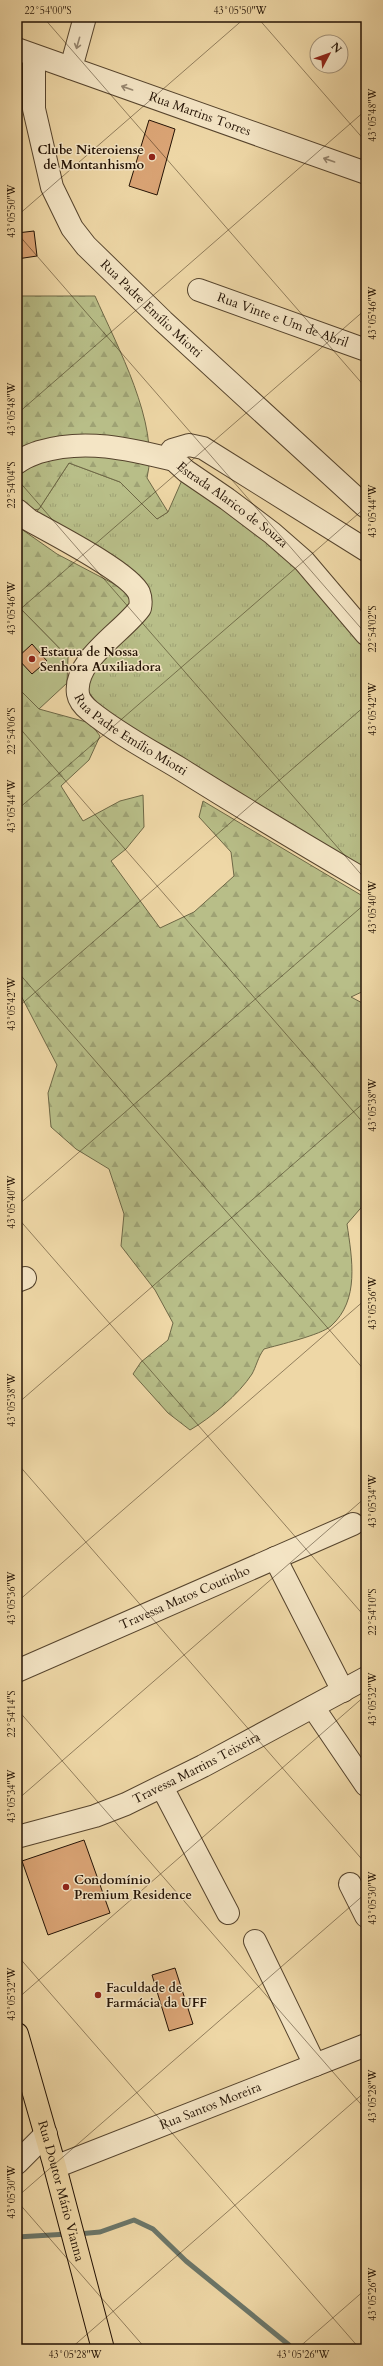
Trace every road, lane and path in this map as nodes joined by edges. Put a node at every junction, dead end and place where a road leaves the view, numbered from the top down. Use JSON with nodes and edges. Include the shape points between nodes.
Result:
{"nodes":[{"id":1,"x":85,"y":17,"type":"edge"},
{"id":2,"x":26,"y":52,"type":"edge"},
{"id":3,"x":71,"y":68,"type":"junction"},
{"id":4,"x":366,"y":173,"type":"edge"},
{"id":5,"x":199,"y":290,"type":"dead end"},
{"id":6,"x":366,"y":350,"type":"edge"},
{"id":7,"x":174,"y":460,"type":"junction"},
{"id":8,"x":17,"y":463,"type":"edge"},
{"id":9,"x":366,"y":507,"type":"edge"},
{"id":10,"x":23,"y":515,"type":"edge"},
{"id":11,"x":366,"y":550,"type":"edge"},
{"id":12,"x":366,"y":634,"type":"edge"},
{"id":13,"x":366,"y":881,"type":"edge"},
{"id":14,"x":353,"y":1524,"type":"dead end"},
{"id":15,"x":275,"y":1558,"type":"junction"},
{"id":16,"x":17,"y":1671,"type":"edge"},
{"id":17,"x":366,"y":1678,"type":"edge"},
{"id":18,"x":342,"y":1691,"type":"junction"},
{"id":19,"x":313,"y":1707,"type":"junction"},
{"id":20,"x":366,"y":1785,"type":"edge"},
{"id":21,"x":162,"y":1787,"type":"junction"},
{"id":22,"x":17,"y":1837,"type":"edge"},
{"id":23,"x":350,"y":1884,"type":"dead end"},
{"id":24,"x":228,"y":1913,"type":"dead end"},
{"id":25,"x":366,"y":1916,"type":"edge"},
{"id":26,"x":255,"y":1941,"type":"dead end"},
{"id":27,"x":17,"y":2034,"type":"edge"},
{"id":28,"x":366,"y":2045,"type":"edge"},
{"id":29,"x":315,"y":2065,"type":"junction"},
{"id":30,"x":46,"y":2134,"type":"junction"},
{"id":31,"x":17,"y":2162,"type":"edge"},
{"id":32,"x":55,"y":2166,"type":"junction"},
{"id":33,"x":103,"y":2349,"type":"edge"}],
"edges":[{"from":1,"to":3,"type":"street","one_way":true},
{"from":2,"to":3,"type":"street","name":"Rua Martins Torres"},
{"from":2,"to":9,"type":"street","name":"Rua Padre Emílio Miotti","via":[[34,110],[52,187],[72,228],[86,246],[163,321]]},
{"from":4,"to":3,"type":"street","name":"Rua Martins Torres","one_way":true},
{"from":5,"to":6,"type":"street","name":"Rua Vinte e Um de Abril"},
{"from":7,"to":8,"type":"street","via":[[96,444],[56,447],[23,458]]},
{"from":7,"to":11,"type":"street","name":"Estrada Alarico de Souza","via":[[172,450],[180,446],[203,448]]},
{"from":7,"to":12,"type":"street","name":"Estrada Alarico de Souza","via":[[227,498],[304,561]]},
{"from":10,"to":13,"type":"street","name":"Rua Padre Emílio Miotti","via":[[131,582],[141,600],[140,608],[134,616],[91,657],[79,681],[78,694],[83,703],[115,728],[252,814]]},
{"from":14,"to":15,"type":"street","name":"Travessa Matos Coutinho"},
{"from":15,"to":16,"type":"street","name":"Travessa Matos Coutinho"},
{"from":15,"to":18,"type":"street"},
{"from":17,"to":18,"type":"street","name":"Travessa Martins Teixeira"},
{"from":18,"to":19,"type":"street","name":"Travessa Martins Teixeira"},
{"from":19,"to":20,"type":"street"},
{"from":19,"to":21,"type":"street","name":"Travessa Martins Teixeira"},
{"from":21,"to":22,"type":"street","name":"Travessa Martins Teixeira","via":[[95,1816]]},
{"from":21,"to":24,"type":"street"},
{"from":23,"to":25,"type":"street"},
{"from":26,"to":29,"type":"street"},
{"from":27,"to":30,"type":"main road","name":"Rua Doutor Mário Vianna"},
{"from":28,"to":29,"type":"street","name":"Rua Santos Moreira"},
{"from":29,"to":32,"type":"street","name":"Rua Santos Moreira"},
{"from":30,"to":31,"type":"street"},
{"from":30,"to":32,"type":"main road","name":"Rua Doutor Mário Vianna"},
{"from":32,"to":33,"type":"main road","name":"Rua Doutor Mário Vianna"}]}
